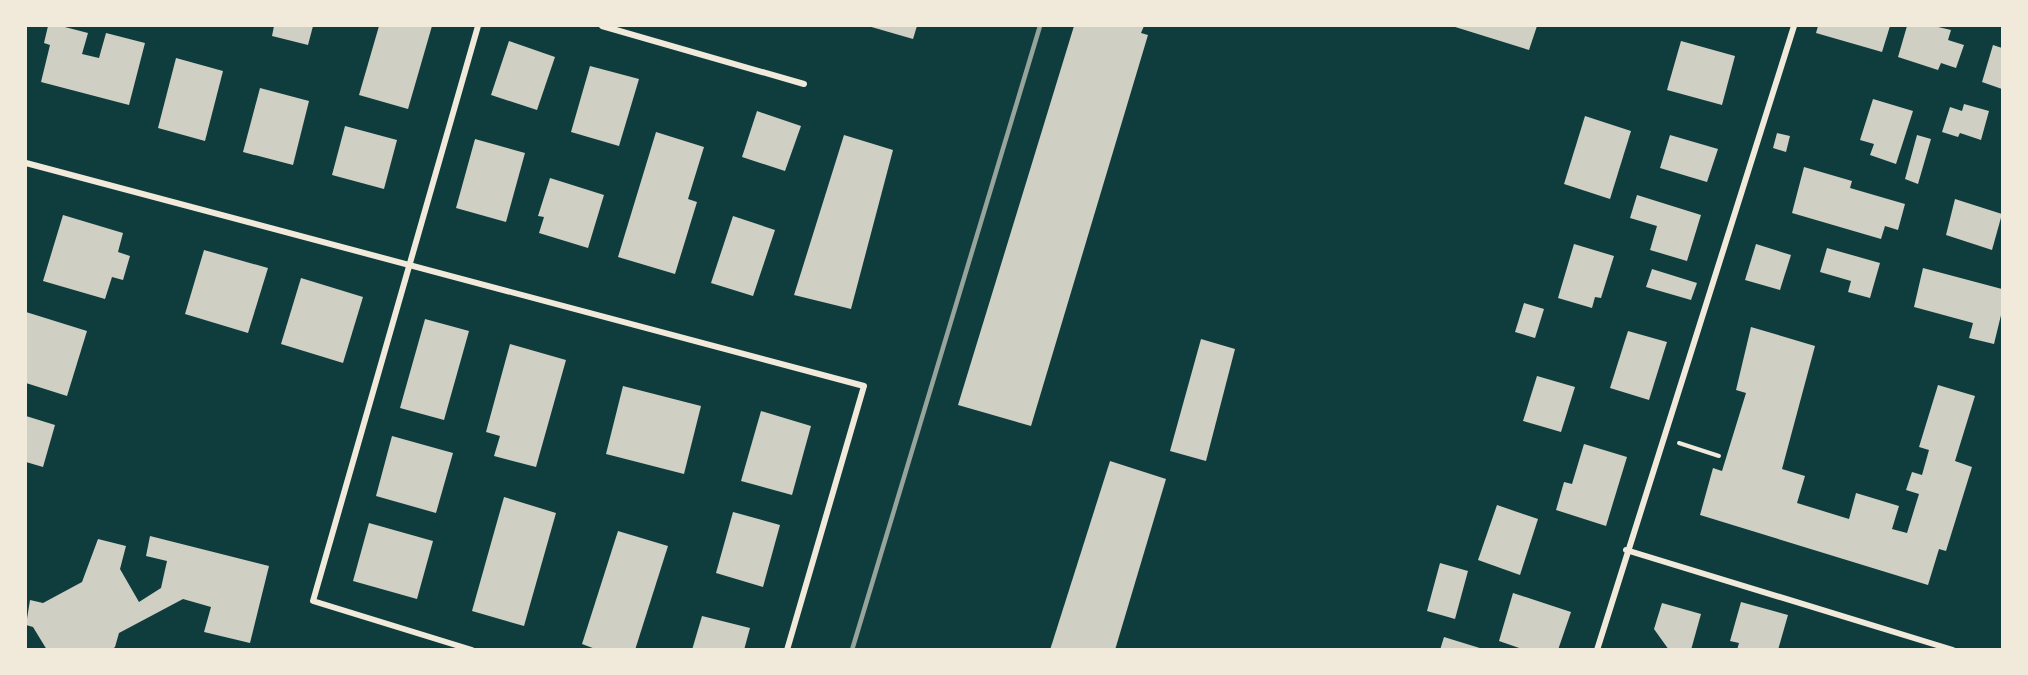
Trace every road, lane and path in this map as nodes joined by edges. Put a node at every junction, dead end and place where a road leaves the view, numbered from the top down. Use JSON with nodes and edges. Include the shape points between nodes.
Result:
{"nodes":[{"id":1,"x":478,"y":26,"type":"edge"},
{"id":2,"x":602,"y":26,"type":"edge"},
{"id":3,"x":1794,"y":26,"type":"edge"},
{"id":4,"x":804,"y":84,"type":"dead end"},
{"id":5,"x":26,"y":163,"type":"edge"},
{"id":6,"x":409,"y":265,"type":"junction"},
{"id":7,"x":1662,"y":438,"type":"junction"},
{"id":8,"x":1719,"y":456,"type":"dead end"},
{"id":9,"x":1626,"y":550,"type":"junction"},
{"id":10,"x":472,"y":650,"type":"edge"},
{"id":11,"x":787,"y":650,"type":"edge"},
{"id":12,"x":1597,"y":650,"type":"edge"},
{"id":13,"x":1953,"y":650,"type":"edge"}],
"edges":[{"from":1,"to":6,"type":"street"},
{"from":2,"to":4,"type":"street"},
{"from":3,"to":7,"type":"street"},
{"from":5,"to":6,"type":"street"},
{"from":6,"to":10,"type":"street","via":[[313,601]]},
{"from":6,"to":11,"type":"street","via":[[864,386]]},
{"from":7,"to":8,"type":"path"},
{"from":7,"to":9,"type":"street"},
{"from":9,"to":12,"type":"street"},
{"from":9,"to":13,"type":"street"}]}
